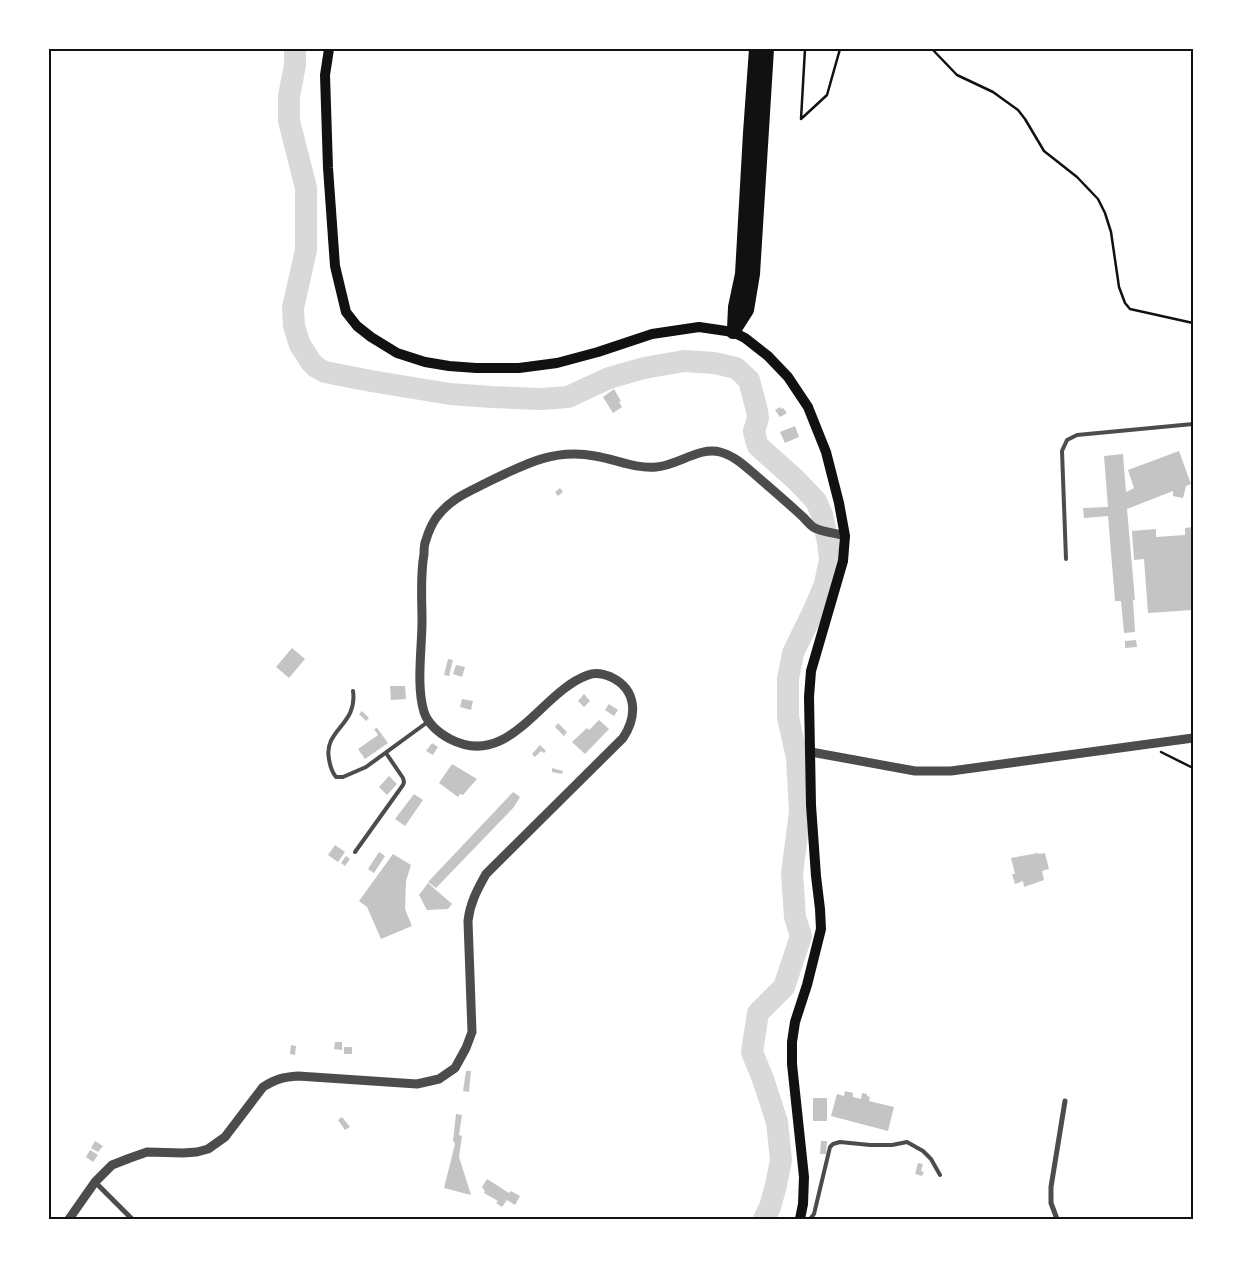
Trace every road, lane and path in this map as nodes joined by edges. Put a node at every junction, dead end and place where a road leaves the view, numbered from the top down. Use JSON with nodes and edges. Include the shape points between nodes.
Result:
{"nodes":[{"id":1,"x":328,"y":49,"type":"edge"},
{"id":2,"x":756,"y":49,"type":"edge"},
{"id":3,"x":767,"y":49,"type":"edge"},
{"id":4,"x":805,"y":49,"type":"edge"},
{"id":5,"x":840,"y":49,"type":"edge"},
{"id":6,"x":932,"y":49,"type":"edge"},
{"id":7,"x":1193,"y":323,"type":"edge"},
{"id":8,"x":733,"y":332,"type":"junction"},
{"id":9,"x":1193,"y":424,"type":"edge"},
{"id":10,"x":843,"y":535,"type":"junction"},
{"id":11,"x":1066,"y":559,"type":"dead end"},
{"id":12,"x":353,"y":691,"type":"dead end"},
{"id":13,"x":429,"y":721,"type":"junction"},
{"id":14,"x":1193,"y":738,"type":"edge"},
{"id":15,"x":1144,"y":744,"type":"junction"},
{"id":16,"x":811,"y":752,"type":"junction"},
{"id":17,"x":386,"y":753,"type":"junction"},
{"id":18,"x":1193,"y":768,"type":"edge"},
{"id":19,"x":355,"y":852,"type":"dead end"},
{"id":20,"x":1065,"y":1101,"type":"dead end"},
{"id":21,"x":940,"y":1175,"type":"dead end"},
{"id":22,"x":95,"y":1182,"type":"junction"},
{"id":23,"x":69,"y":1219,"type":"edge"},
{"id":24,"x":132,"y":1219,"type":"edge"},
{"id":25,"x":800,"y":1219,"type":"edge"},
{"id":26,"x":810,"y":1219,"type":"edge"},
{"id":27,"x":1057,"y":1219,"type":"edge"}],
"edges":[{"from":1,"to":8,"type":"main road","via":[[325,75],[328,168],[336,266],[346,312],[371,337],[397,353],[425,362],[476,368],[519,368],[557,363],[652,334],[699,327]]},
{"from":2,"to":8,"type":"highway","via":[[742,274]]},
{"from":3,"to":8,"type":"highway","via":[[753,274],[747,310]]},
{"from":4,"to":5,"type":"path","via":[[801,119],[827,95]]},
{"from":6,"to":7,"type":"path","via":[[957,75],[993,92],[1018,110],[1044,151],[1098,199],[1111,232],[1119,288],[1130,309]]},
{"from":8,"to":10,"type":"main road","via":[[768,356],[788,377],[808,407],[826,452],[839,503]]},
{"from":9,"to":11,"type":"lane","via":[[1077,435],[1067,440],[1062,451]]},
{"from":10,"to":13,"type":"street","via":[[814,528],[738,461],[719,451],[702,452],[658,467],[640,467],[580,453],[532,461],[450,502],[436,519],[426,540],[421,570],[420,691]]},
{"from":10,"to":16,"type":"main road","via":[[843,561],[811,671]]},
{"from":12,"to":17,"type":"lane","via":[[349,716],[327,749],[333,772],[336,777],[343,777]]},
{"from":13,"to":17,"type":"lane"},
{"from":13,"to":22,"type":"street","via":[[460,744],[478,746],[499,742],[570,685],[595,674],[605,674],[623,685],[632,702],[632,720],[623,738],[486,874],[476,890],[468,921],[472,1032],[455,1068],[439,1079],[417,1084],[283,1077],[263,1087],[225,1137],[208,1149],[183,1153],[147,1152],[112,1165]]},
{"from":14,"to":15,"type":"street"},
{"from":15,"to":16,"type":"street","via":[[925,772]]},
{"from":15,"to":18,"type":"path"},
{"from":16,"to":25,"type":"main road","via":[[811,805],[821,929],[792,1042],[804,1177]]},
{"from":17,"to":19,"type":"lane","via":[[403,778],[403,786]]},
{"from":20,"to":27,"type":"street","via":[[1051,1187],[1051,1203]]},
{"from":21,"to":26,"type":"lane","via":[[931,1159],[907,1142],[870,1146],[833,1144]]},
{"from":22,"to":23,"type":"street"},
{"from":22,"to":24,"type":"street"}]}
